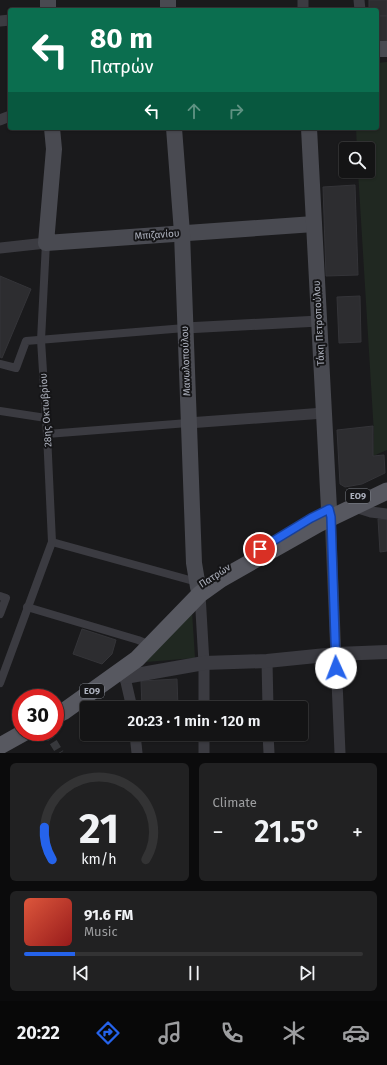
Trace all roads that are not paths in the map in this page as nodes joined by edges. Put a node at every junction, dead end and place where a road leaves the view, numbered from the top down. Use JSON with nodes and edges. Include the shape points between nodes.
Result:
{"nodes":[{"id":1,"x":52,"y":130,"type":"edge"},
{"id":2,"x":174,"y":130,"type":"edge"},
{"id":3,"x":309,"y":130,"type":"edge"},
{"id":4,"x":314,"y":224,"type":"junction"},
{"id":5,"x":182,"y":233,"type":"junction"},
{"id":6,"x":46,"y":243,"type":"junction"},
{"id":7,"x":0,"y":248,"type":"edge"},
{"id":8,"x":319,"y":321,"type":"junction"},
{"id":9,"x":185,"y":328,"type":"junction"},
{"id":10,"x":42,"y":340,"type":"junction"},
{"id":11,"x":0,"y":364,"type":"edge"},
{"id":12,"x":0,"y":411,"type":"edge"},
{"id":13,"x":324,"y":413,"type":"junction"},
{"id":14,"x":46,"y":418,"type":"junction"},
{"id":15,"x":188,"y":423,"type":"junction"},
{"id":16,"x":48,"y":434,"type":"junction"},
{"id":17,"x":387,"y":481,"type":"edge"},
{"id":18,"x":387,"y":491,"type":"edge"},
{"id":19,"x":356,"y":507,"type":"junction"},
{"id":20,"x":330,"y":513,"type":"junction"},
{"id":21,"x":387,"y":514,"type":"edge"},
{"id":22,"x":52,"y":542,"type":"junction"},
{"id":23,"x":198,"y":588,"type":"junction"},
{"id":24,"x":0,"y":596,"type":"edge"},
{"id":25,"x":27,"y":606,"type":"junction"},
{"id":26,"x":0,"y":614,"type":"edge"},
{"id":27,"x":143,"y":642,"type":"junction"},
{"id":28,"x":387,"y":652,"type":"edge"},
{"id":29,"x":336,"y":654,"type":"junction"},
{"id":30,"x":267,"y":661,"type":"junction"},
{"id":31,"x":204,"y":663,"type":"junction"},
{"id":32,"x":125,"y":670,"type":"junction"},
{"id":33,"x":0,"y":682,"type":"edge"},
{"id":34,"x":131,"y":701,"type":"edge"},
{"id":35,"x":204,"y":701,"type":"edge"},
{"id":36,"x":268,"y":701,"type":"edge"},
{"id":37,"x":64,"y":711,"type":"edge"},
{"id":38,"x":12,"y":739,"type":"edge"},
{"id":39,"x":135,"y":741,"type":"edge"},
{"id":40,"x":204,"y":741,"type":"edge"},
{"id":41,"x":268,"y":741,"type":"edge"},
{"id":42,"x":0,"y":746,"type":"edge"},
{"id":43,"x":136,"y":753,"type":"edge"},
{"id":44,"x":204,"y":753,"type":"edge"},
{"id":45,"x":269,"y":753,"type":"edge"},
{"id":46,"x":340,"y":753,"type":"edge"}],
"edges":[{"from":1,"to":6,"type":"main road","name":"28ης Οκτωβρίου","via":[[54,149]]},
{"from":2,"to":5,"type":"main road","name":"Μανωλοπούλου"},
{"from":3,"to":4,"type":"main road","name":"Τάκη Πετροπούλου"},
{"from":4,"to":5,"type":"main road","name":"Μπιζανίου"},
{"from":4,"to":8,"type":"main road","name":"Τάκη Πετροπούλου"},
{"from":5,"to":6,"type":"main road","name":"Μπιζανίου"},
{"from":5,"to":9,"type":"main road","name":"Μανωλοπούλου"},
{"from":6,"to":7,"type":"street","name":"Μπιζανίου"},
{"from":6,"to":10,"type":"street","name":"28ης Οκτωβρίου"},
{"from":8,"to":9,"type":"street"},
{"from":8,"to":13,"type":"main road","name":"Τάκη Πετροπούλου"},
{"from":9,"to":10,"type":"street"},
{"from":9,"to":15,"type":"main road","name":"Μανωλοπούλου"},
{"from":10,"to":11,"type":"street","via":[[26,341],[16,368]]},
{"from":10,"to":14,"type":"street","name":"28ης Οκτωβρίου"},
{"from":12,"to":14,"type":"street"},
{"from":13,"to":15,"type":"street"},
{"from":13,"to":20,"type":"main road","name":"Τάκη Πετροπούλου"},
{"from":14,"to":16,"type":"street","name":"28ης Οκτωβρίου"},
{"from":15,"to":16,"type":"street"},
{"from":15,"to":23,"type":"main road","name":"Μανωλοπούλου","via":[[194,563]]},
{"from":16,"to":22,"type":"street","name":"28ης Οκτωβρίου"},
{"from":17,"to":20,"type":"main road","name":"Πατρών","number":"ΕΟ9","via":[[345,502]]},
{"from":18,"to":19,"type":"main road","name":"Πατρών","number":"ΕΟ9"},
{"from":19,"to":20,"type":"main road","name":"Πατρών","number":"ΕΟ9"},
{"from":19,"to":21,"type":"street"},
{"from":20,"to":23,"type":"main road","name":"Πατρών","number":"ΕΟ9","via":[[290,530]]},
{"from":20,"to":29,"type":"street"},
{"from":22,"to":23,"type":"street"},
{"from":22,"to":25,"type":"street","name":"28ης Οκτωβρίου"},
{"from":23,"to":27,"type":"main road","name":"Πατρών","number":"ΕΟ9"},
{"from":23,"to":31,"type":"street"},
{"from":23,"to":32,"type":"main road","name":"Πατρών","number":"ΕΟ9"},
{"from":24,"to":26,"type":"street","via":[[6,598]]},
{"from":25,"to":27,"type":"street"},
{"from":25,"to":33,"type":"street","name":"28ης Οκτωβρίου"},
{"from":27,"to":32,"type":"main road","name":"Πατρών","number":"ΕΟ9"},
{"from":28,"to":29,"type":"street"},
{"from":29,"to":30,"type":"street"},
{"from":29,"to":46,"type":"street"},
{"from":30,"to":31,"type":"street"},
{"from":30,"to":36,"type":"street"},
{"from":31,"to":32,"type":"street"},
{"from":31,"to":35,"type":"street"},
{"from":32,"to":34,"type":"street"},
{"from":32,"to":37,"type":"main road","name":"Πατρών","number":"ΕΟ9"},
{"from":38,"to":42,"type":"main road"},
{"from":39,"to":43,"type":"street"},
{"from":40,"to":44,"type":"street"},
{"from":41,"to":45,"type":"street"}]}
